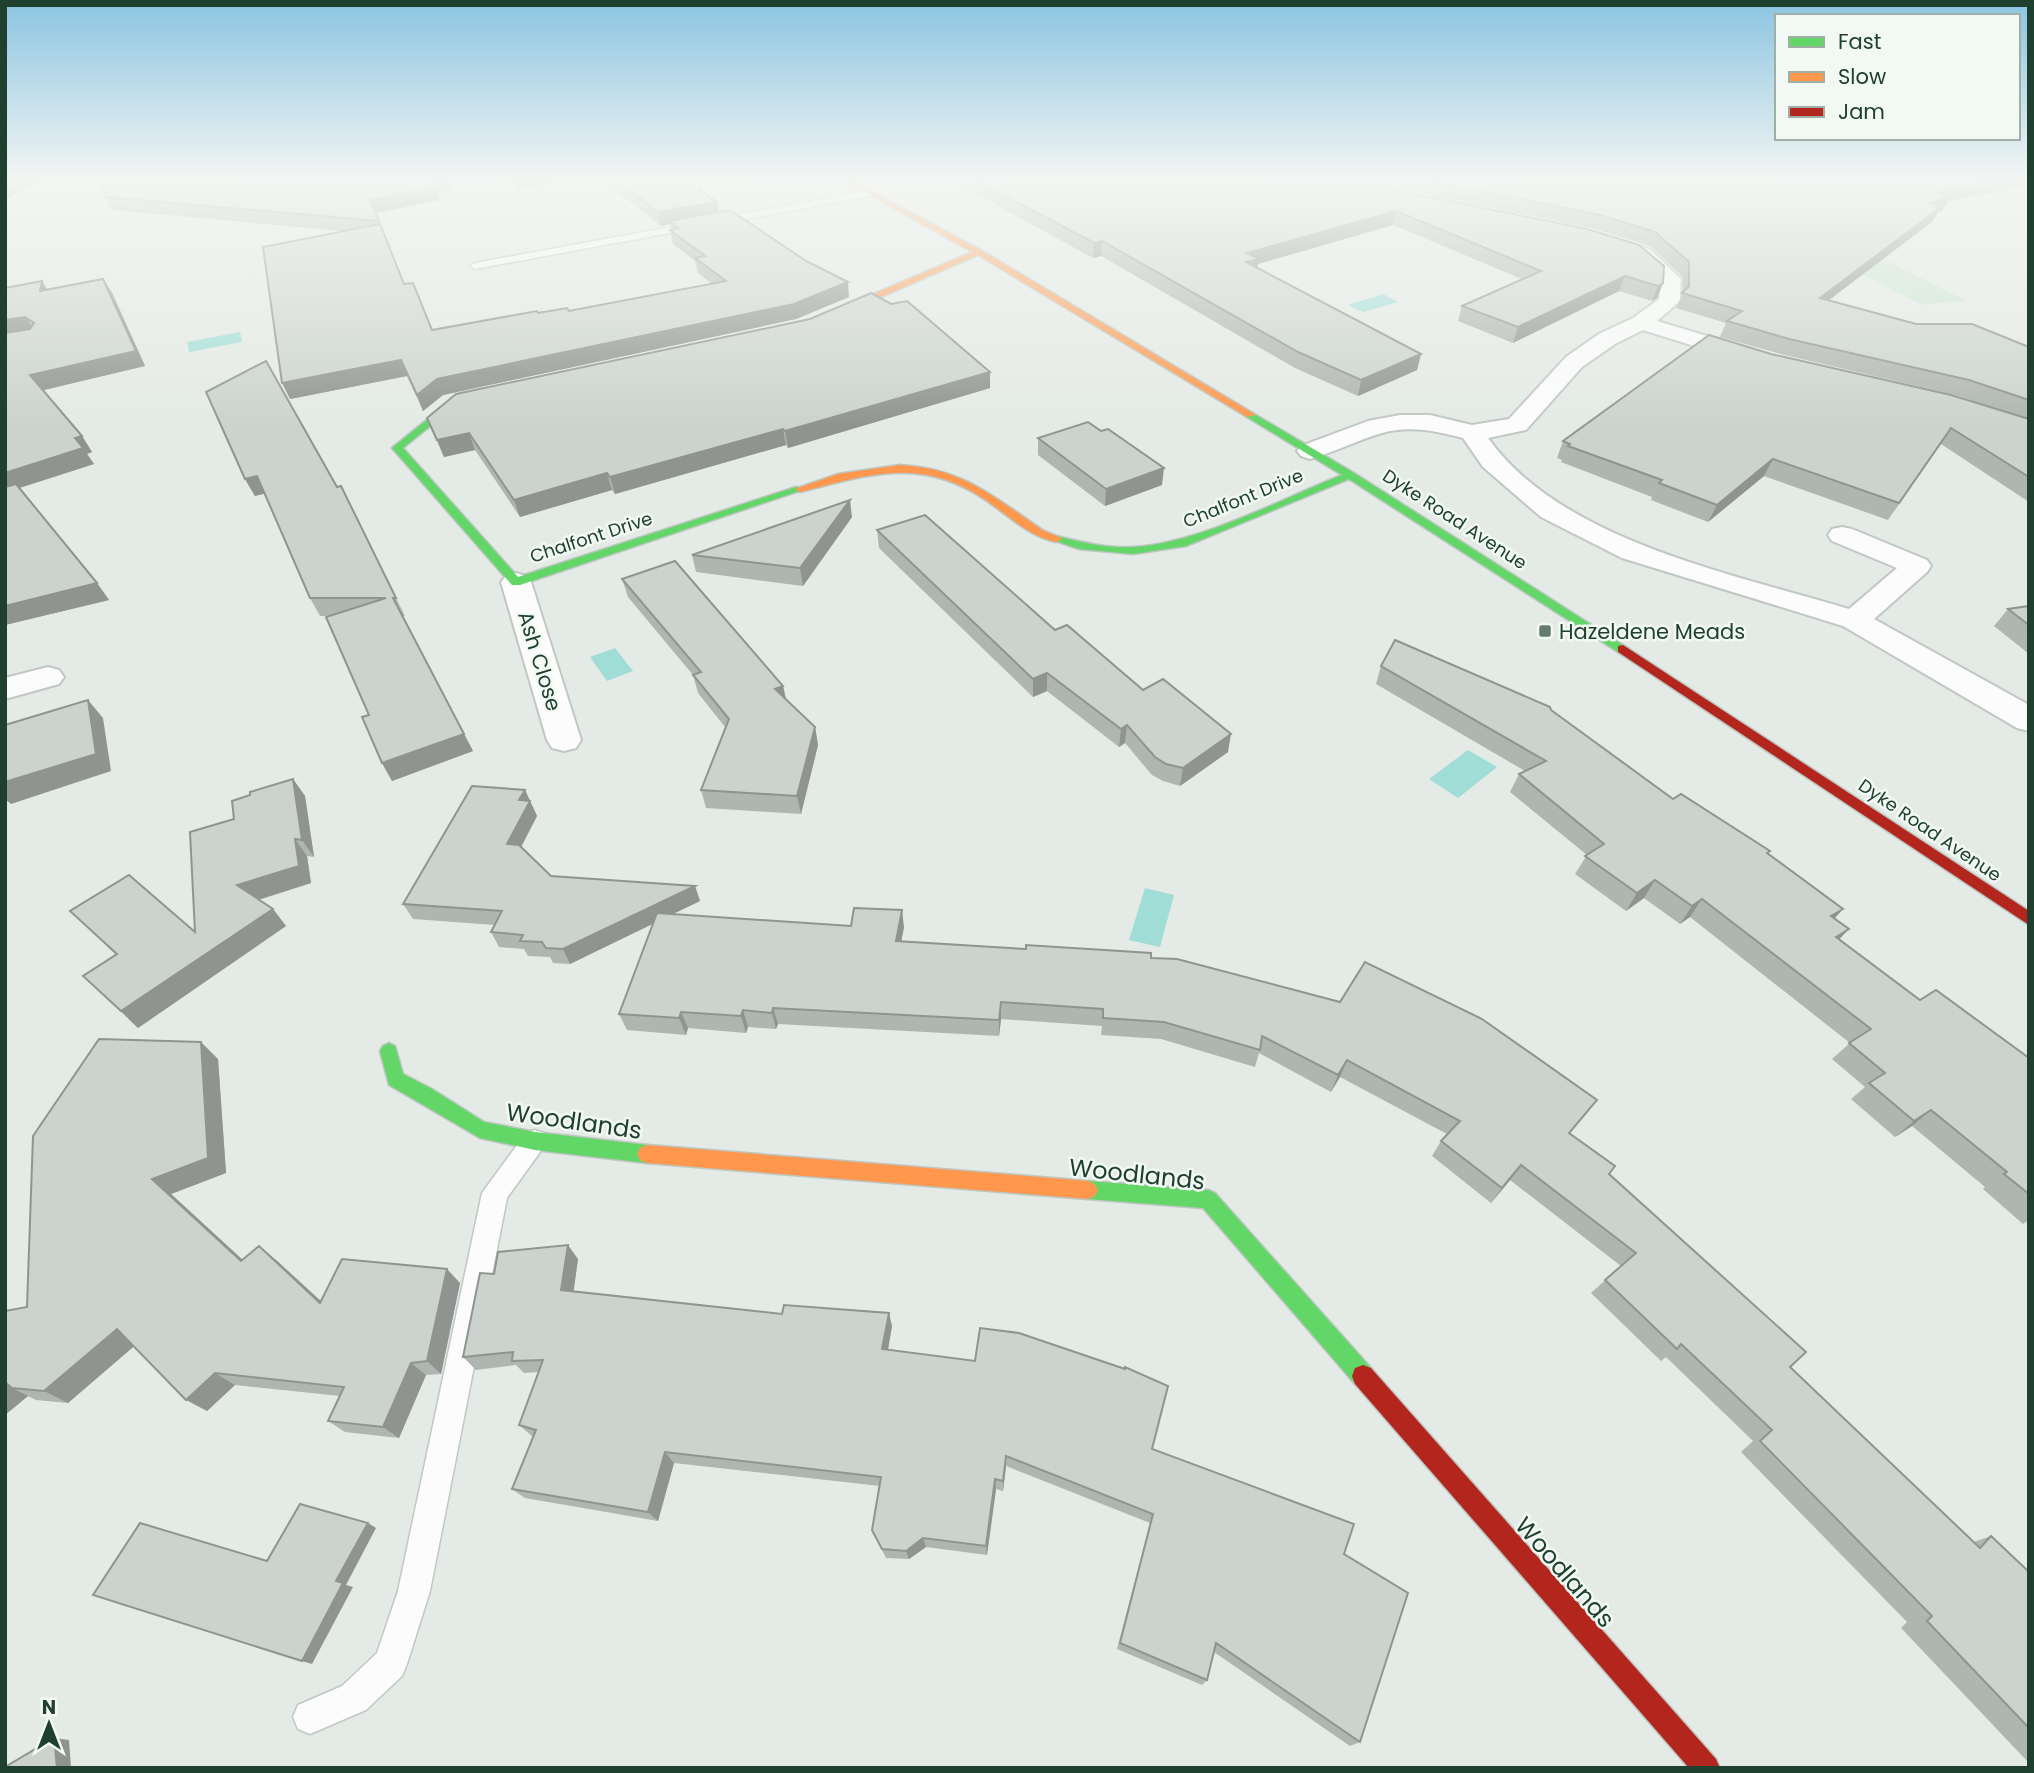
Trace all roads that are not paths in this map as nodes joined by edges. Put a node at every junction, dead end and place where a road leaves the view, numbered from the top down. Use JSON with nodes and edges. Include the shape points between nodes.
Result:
{"nodes":[{"id":1,"x":498,"y":262,"type":"edge"},
{"id":2,"x":955,"y":262,"type":"edge"},
{"id":3,"x":994,"y":262,"type":"edge"},
{"id":4,"x":1652,"y":262,"type":"edge"},
{"id":5,"x":475,"y":266,"type":"dead end"},
{"id":6,"x":815,"y":322,"type":"edge"},
{"id":7,"x":1641,"y":323,"type":"junction"},
{"id":8,"x":1776,"y":363,"type":"edge"},
{"id":9,"x":493,"y":394,"type":"edge"},
{"id":10,"x":1472,"y":433,"type":"junction"},
{"id":11,"x":1310,"y":451,"type":"junction"},
{"id":12,"x":1350,"y":475,"type":"junction"},
{"id":13,"x":1842,"y":535,"type":"dead end"},
{"id":14,"x":516,"y":582,"type":"junction"},
{"id":15,"x":1854,"y":620,"type":"junction"},
{"id":16,"x":48,"y":677,"type":"dead end"},
{"id":17,"x":5,"y":689,"type":"edge"},
{"id":18,"x":2029,"y":720,"type":"edge"},
{"id":19,"x":564,"y":740,"type":"dead end"},
{"id":20,"x":2029,"y":919,"type":"edge"},
{"id":21,"x":388,"y":1051,"type":"dead end"},
{"id":22,"x":535,"y":1141,"type":"junction"},
{"id":23,"x":310,"y":1717,"type":"dead end"},
{"id":24,"x":1707,"y":1768,"type":"edge"}],
"edges":[{"from":1,"to":5,"type":"lane"},
{"from":2,"to":6,"type":"street"},
{"from":3,"to":11,"type":"street","name":"Dyke Road Avenue"},
{"from":4,"to":7,"type":"street","via":[[1671,279],[1669,301]]},
{"from":7,"to":8,"type":"street"},
{"from":7,"to":10,"type":"street","via":[[1574,362],[1517,425]]},
{"from":9,"to":14,"type":"street","name":"Chalfont Drive","via":[[453,403],[397,448]]},
{"from":10,"to":11,"type":"street","via":[[1430,422],[1400,422]]},
{"from":10,"to":15,"type":"street","via":[[1492,462],[1551,511],[1632,552]]},
{"from":11,"to":12,"type":"street","name":"Dyke Road Avenue"},
{"from":12,"to":14,"type":"street","name":"Chalfont Drive","via":[[1186,543],[1133,551],[1079,547],[1041,535],[959,480],[888,469],[845,474]]},
{"from":12,"to":20,"type":"street","name":"Dyke Road Avenue","via":[[1657,671]]},
{"from":13,"to":15,"type":"street","via":[[1917,566]]},
{"from":14,"to":19,"type":"street","name":"Ash Close"},
{"from":15,"to":18,"type":"street"},
{"from":16,"to":17,"type":"street"},
{"from":21,"to":22,"type":"street","name":"Woodlands","via":[[395,1079],[480,1130]]},
{"from":22,"to":23,"type":"lane","via":[[495,1193],[414,1591],[390,1664],[354,1698]]},
{"from":22,"to":24,"type":"street","name":"Woodlands","via":[[697,1160],[1208,1199]]}]}
